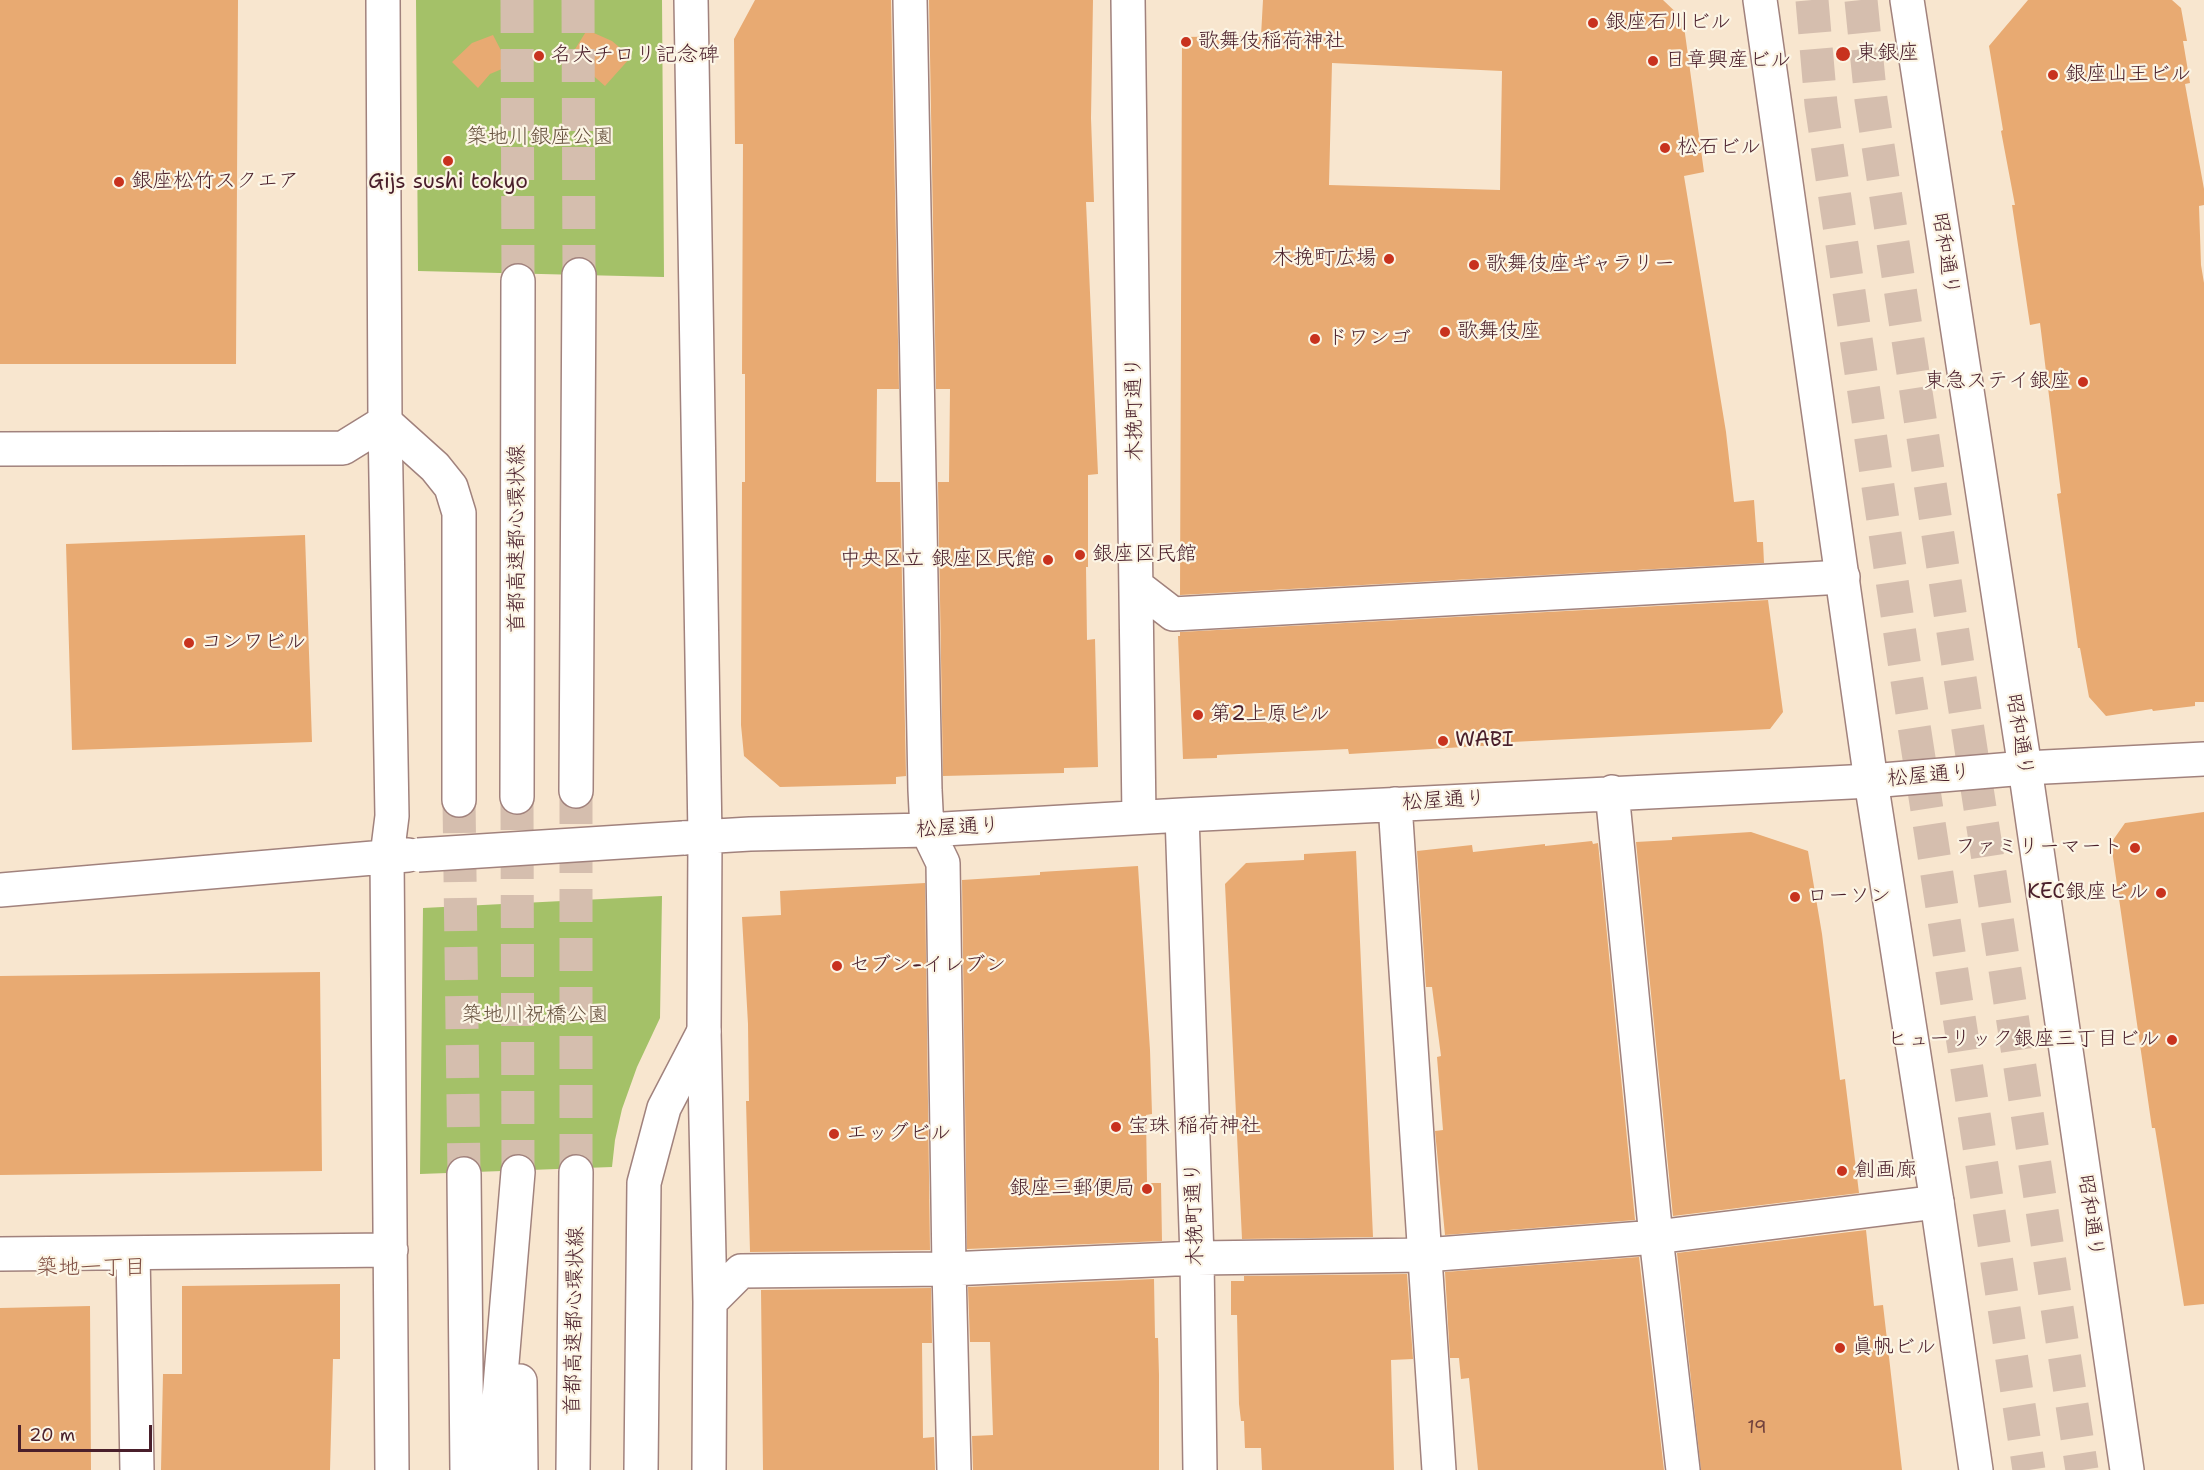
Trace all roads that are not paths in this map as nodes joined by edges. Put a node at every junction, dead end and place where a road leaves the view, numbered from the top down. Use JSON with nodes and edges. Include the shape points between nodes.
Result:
{"nodes":[{"id":1,"x":383,"y":0,"type":"edge"},
{"id":2,"x":691,"y":0,"type":"edge"},
{"id":3,"x":910,"y":0,"type":"edge"},
{"id":4,"x":1128,"y":0,"type":"edge"},
{"id":5,"x":1760,"y":0,"type":"edge"},
{"id":6,"x":1907,"y":0,"type":"edge"},
{"id":7,"x":579,"y":275,"type":"tunnel mouth"},
{"id":8,"x":518,"y":281,"type":"tunnel mouth"},
{"id":9,"x":385,"y":422,"type":"junction"},
{"id":10,"x":0,"y":449,"type":"edge"},
{"id":11,"x":1843,"y":577,"type":"junction"},
{"id":12,"x":1138,"y":587,"type":"junction"},
{"id":13,"x":2204,"y":759,"type":"edge"},
{"id":14,"x":2025,"y":768,"type":"junction"},
{"id":15,"x":1871,"y":781,"type":"junction"},
{"id":16,"x":576,"y":791,"type":"tunnel mouth"},
{"id":17,"x":1612,"y":792,"type":"junction"},
{"id":18,"x":517,"y":797,"type":"tunnel mouth"},
{"id":19,"x":459,"y":800,"type":"tunnel mouth"},
{"id":20,"x":1395,"y":804,"type":"junction"},
{"id":21,"x":1182,"y":814,"type":"junction"},
{"id":22,"x":1140,"y":817,"type":"junction"},
{"id":23,"x":927,"y":831,"type":"junction"},
{"id":24,"x":694,"y":838,"type":"junction"},
{"id":25,"x":402,"y":855,"type":"junction"},
{"id":26,"x":0,"y":890,"type":"edge"},
{"id":27,"x":704,"y":1031,"type":"junction"},
{"id":28,"x":576,"y":1172,"type":"tunnel mouth"},
{"id":29,"x":464,"y":1174,"type":"tunnel mouth"},
{"id":30,"x":1937,"y":1202,"type":"junction"},
{"id":31,"x":1656,"y":1237,"type":"junction"},
{"id":32,"x":391,"y":1250,"type":"junction"},
{"id":33,"x":133,"y":1252,"type":"junction"},
{"id":34,"x":0,"y":1254,"type":"edge"},
{"id":35,"x":1425,"y":1255,"type":"junction"},
{"id":36,"x":1197,"y":1257,"type":"junction"},
{"id":37,"x":949,"y":1269,"type":"junction"},
{"id":38,"x":710,"y":1302,"type":"junction"},
{"id":39,"x":137,"y":1470,"type":"edge"},
{"id":40,"x":392,"y":1470,"type":"edge"},
{"id":41,"x":466,"y":1470,"type":"edge"},
{"id":42,"x":493,"y":1470,"type":"edge"},
{"id":43,"x":521,"y":1470,"type":"edge"},
{"id":44,"x":573,"y":1470,"type":"edge"},
{"id":45,"x":641,"y":1470,"type":"edge"},
{"id":46,"x":709,"y":1470,"type":"edge"},
{"id":47,"x":954,"y":1470,"type":"edge"},
{"id":48,"x":1200,"y":1470,"type":"edge"},
{"id":49,"x":1439,"y":1470,"type":"edge"},
{"id":50,"x":1683,"y":1470,"type":"edge"},
{"id":51,"x":1976,"y":1470,"type":"edge"},
{"id":52,"x":2127,"y":1470,"type":"edge"}],
"edges":[{"from":1,"to":9,"type":"main road"},
{"from":2,"to":24,"type":"main road"},
{"from":3,"to":23,"type":"main road"},
{"from":4,"to":12,"type":"main road","name":"木挽町通り"},
{"from":5,"to":11,"type":"main road"},
{"from":6,"to":14,"type":"main road","name":"昭和通り"},
{"from":7,"to":16,"type":"main road"},
{"from":8,"to":18,"type":"main road","name":"首都高速都心環状線"},
{"from":9,"to":10,"type":"main road","via":[[343,448]]},
{"from":9,"to":19,"type":"main road","via":[[435,467],[451,487],[459,513]]},
{"from":9,"to":25,"type":"main road","via":[[392,816]]},
{"from":11,"to":12,"type":"main road","via":[[1173,614]]},
{"from":11,"to":15,"type":"main road"},
{"from":12,"to":22,"type":"main road","name":"木挽町通り"},
{"from":13,"to":14,"type":"main road","name":"松屋通り"},
{"from":14,"to":15,"type":"main road","name":"松屋通り"},
{"from":14,"to":52,"type":"main road","name":"昭和通り"},
{"from":15,"to":17,"type":"main road","name":"松屋通り"},
{"from":15,"to":30,"type":"main road"},
{"from":17,"to":20,"type":"main road","name":"松屋通り"},
{"from":17,"to":31,"type":"main road"},
{"from":20,"to":21,"type":"main road","name":"松屋通り"},
{"from":20,"to":35,"type":"main road"},
{"from":21,"to":22,"type":"main road","name":"松屋通り"},
{"from":21,"to":36,"type":"main road","name":"木挽町通り"},
{"from":22,"to":23,"type":"main road","name":"松屋通り"},
{"from":23,"to":24,"type":"main road","name":"松屋通り"},
{"from":23,"to":37,"type":"main road","via":[[943,863]]},
{"from":24,"to":25,"type":"main road","name":"松屋通り","bridge":true},
{"from":24,"to":27,"type":"main road"},
{"from":25,"to":26,"type":"main road","name":"松屋通り"},
{"from":25,"to":32,"type":"main road"},
{"from":27,"to":38,"type":"main road"},
{"from":27,"to":45,"type":"main road","via":[[664,1108],[644,1183]]},
{"from":28,"to":44,"type":"main road","name":"首都高速都心環状線"},
{"from":29,"to":41,"type":"main road"},
{"from":30,"to":31,"type":"main road"},
{"from":30,"to":51,"type":"main road"},
{"from":31,"to":35,"type":"main road"},
{"from":31,"to":50,"type":"main road"},
{"from":32,"to":33,"type":"main road"},
{"from":32,"to":40,"type":"main road"},
{"from":33,"to":34,"type":"main road"},
{"from":33,"to":39,"type":"main road"},
{"from":35,"to":36,"type":"main road"},
{"from":35,"to":49,"type":"main road"},
{"from":36,"to":37,"type":"main road"},
{"from":36,"to":48,"type":"main road","name":"木挽町通り"},
{"from":37,"to":38,"type":"main road","via":[[741,1271]]},
{"from":37,"to":47,"type":"main road"},
{"from":38,"to":46,"type":"main road"},
{"from":42,"to":43,"type":"main road","via":[[518,1172]]}]}
